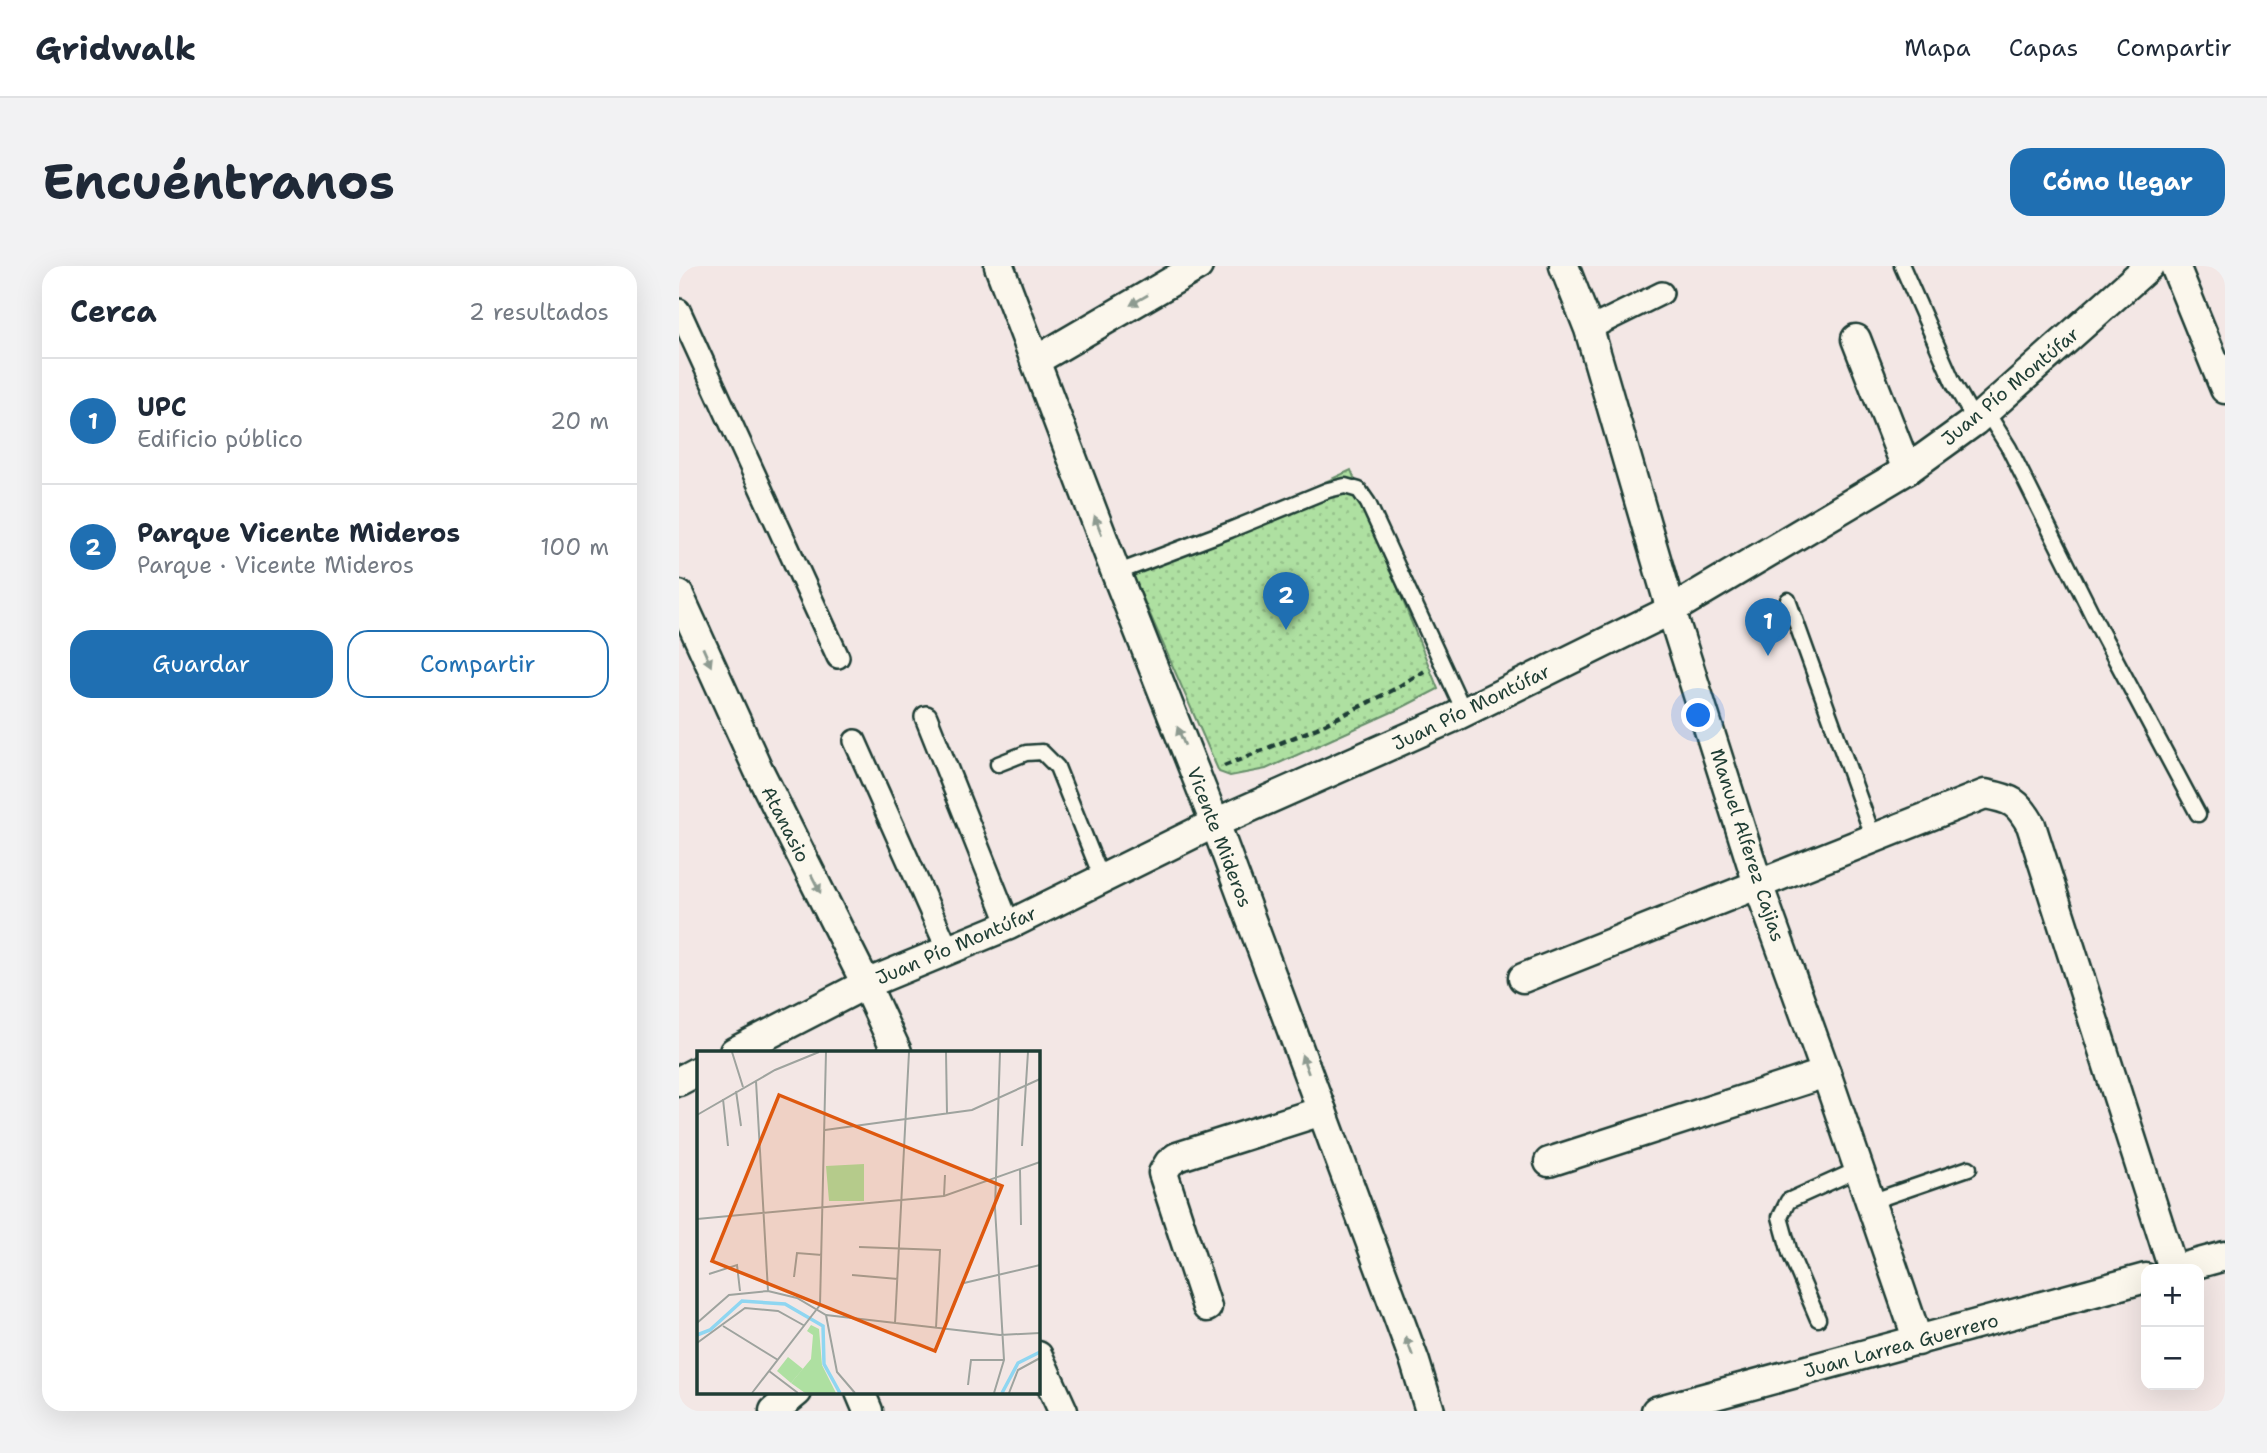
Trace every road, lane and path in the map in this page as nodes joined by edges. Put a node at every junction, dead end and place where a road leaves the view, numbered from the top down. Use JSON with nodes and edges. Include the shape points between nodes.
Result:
{"nodes":[{"id":1,"x":999,"y":266,"type":"edge"},
{"id":2,"x":1198,"y":266,"type":"edge"},
{"id":3,"x":1564,"y":266,"type":"edge"},
{"id":4,"x":1902,"y":266,"type":"edge"},
{"id":5,"x":2148,"y":266,"type":"edge"},
{"id":6,"x":2175,"y":266,"type":"edge"},
{"id":7,"x":1661,"y":293,"type":"dead end"},
{"id":8,"x":679,"y":310,"type":"edge"},
{"id":9,"x":1589,"y":329,"type":"junction"},
{"id":10,"x":1856,"y":339,"type":"dead end"},
{"id":11,"x":1035,"y":361,"type":"junction"},
{"id":12,"x":2225,"y":389,"type":"edge"},
{"id":13,"x":1980,"y":416,"type":"junction"},
{"id":14,"x":1907,"y":470,"type":"junction"},
{"id":15,"x":1116,"y":573,"type":"junction"},
{"id":16,"x":679,"y":595,"type":"edge"},
{"id":17,"x":1788,"y":600,"type":"dead end"},
{"id":18,"x":1671,"y":610,"type":"junction"},
{"id":19,"x":838,"y":657,"type":"dead end"},
{"id":20,"x":1420,"y":673,"type":"dead end"},
{"id":21,"x":1464,"y":711,"type":"junction"},
{"id":22,"x":926,"y":717,"type":"dead end"},
{"id":23,"x":855,"y":741,"type":"dead end"},
{"id":24,"x":998,"y":764,"type":"dead end"},
{"id":25,"x":1221,"y":767,"type":"dead end"},
{"id":26,"x":2198,"y":814,"type":"dead end"},
{"id":27,"x":1215,"y":823,"type":"junction"},
{"id":28,"x":1874,"y":839,"type":"junction"},
{"id":29,"x":1102,"y":879,"type":"junction"},
{"id":30,"x":1758,"y":884,"type":"junction"},
{"id":31,"x":1009,"y":925,"type":"junction"},
{"id":32,"x":948,"y":950,"type":"junction"},
{"id":33,"x":1523,"y":978,"type":"dead end"},
{"id":34,"x":866,"y":984,"type":"junction"},
{"id":35,"x":736,"y":1051,"type":"edge"},
{"id":36,"x":897,"y":1051,"type":"edge"},
{"id":37,"x":697,"y":1072,"type":"edge"},
{"id":38,"x":1826,"y":1073,"type":"junction"},
{"id":39,"x":679,"y":1081,"type":"edge"},
{"id":40,"x":1322,"y":1111,"type":"junction"},
{"id":41,"x":1549,"y":1162,"type":"dead end"},
{"id":42,"x":1969,"y":1168,"type":"dead end"},
{"id":43,"x":1859,"y":1169,"type":"junction"},
{"id":44,"x":1870,"y":1202,"type":"junction"},
{"id":45,"x":2225,"y":1256,"type":"edge"},
{"id":46,"x":2173,"y":1264,"type":"edge"},
{"id":47,"x":2194,"y":1264,"type":"edge"},
{"id":48,"x":2141,"y":1279,"type":"edge"},
{"id":49,"x":1207,"y":1307,"type":"dead end"},
{"id":50,"x":1818,"y":1319,"type":"dead end"},
{"id":51,"x":1918,"y":1341,"type":"junction"},
{"id":52,"x":1039,"y":1358,"type":"edge"},
{"id":53,"x":795,"y":1394,"type":"edge"},
{"id":54,"x":861,"y":1394,"type":"edge"},
{"id":55,"x":774,"y":1411,"type":"edge"},
{"id":56,"x":868,"y":1411,"type":"edge"},
{"id":57,"x":1063,"y":1411,"type":"edge"},
{"id":58,"x":1430,"y":1411,"type":"edge"},
{"id":59,"x":1656,"y":1411,"type":"edge"}],
"edges":[{"from":1,"to":11,"type":"street","name":"Vicente Mideros"},
{"from":2,"to":11,"type":"street","one_way":true},
{"from":3,"to":9,"type":"street","name":"Manuel Alferez Cajias"},
{"from":4,"to":13,"type":"lane","via":[[1953,382]]},
{"from":5,"to":13,"type":"street","name":"Juan Pío Montúfar"},
{"from":6,"to":12,"type":"street"},
{"from":7,"to":9,"type":"street"},
{"from":8,"to":19,"type":"street"},
{"from":9,"to":18,"type":"street","name":"Manuel Alferez Cajias"},
{"from":10,"to":14,"type":"street"},
{"from":15,"to":11,"type":"street","name":"Vicente Mideros","one_way":true},
{"from":13,"to":14,"type":"street","name":"Juan Pío Montúfar"},
{"from":13,"to":26,"type":"lane","via":[[2009,448]]},
{"from":14,"to":18,"type":"street","name":"Juan Pío Montúfar"},
{"from":15,"to":21,"type":"lane","via":[[1328,490],[1345,486],[1359,490]]},
{"from":27,"to":15,"type":"street","name":"Vicente Mideros","one_way":true},
{"from":16,"to":34,"type":"street","name":"Atanasio","one_way":true,"via":[[758,769]]},
{"from":17,"to":28,"type":"lane"},
{"from":18,"to":21,"type":"street","name":"Juan Pío Montúfar"},
{"from":18,"to":30,"type":"street","name":"Manuel Alferez Cajias"},
{"from":20,"to":25,"type":"path","via":[[1317,728]]},
{"from":21,"to":27,"type":"street","name":"Juan Pío Montúfar"},
{"from":22,"to":31,"type":"street"},
{"from":23,"to":32,"type":"street"},
{"from":24,"to":29,"type":"lane","via":[[1042,752],[1058,767]]},
{"from":27,"to":29,"type":"street","name":"Juan Pío Montúfar"},
{"from":40,"to":27,"type":"street","name":"Vicente Mideros","one_way":true},
{"from":28,"to":30,"type":"street"},
{"from":28,"to":46,"type":"street","via":[[1985,794],[2008,798],[2021,807],[2031,825]]},
{"from":29,"to":31,"type":"street","name":"Juan Pío Montúfar"},
{"from":30,"to":33,"type":"street"},
{"from":30,"to":38,"type":"street","name":"Manuel Alferez Cajias"},
{"from":31,"to":32,"type":"street","name":"Juan Pío Montúfar"},
{"from":32,"to":34,"type":"street","name":"Juan Pío Montúfar"},
{"from":34,"to":35,"type":"street","name":"Juan Pío Montúfar"},
{"from":34,"to":36,"type":"street","name":"Atanasio"},
{"from":37,"to":39,"type":"street"},
{"from":38,"to":41,"type":"street"},
{"from":38,"to":43,"type":"street","name":"Manuel Alferez Cajias"},
{"from":40,"to":49,"type":"street","via":[[1168,1163],[1163,1173]]},
{"from":58,"to":40,"type":"street","name":"Vicente Mideros","one_way":true},
{"from":42,"to":44,"type":"lane"},
{"from":43,"to":44,"type":"street","name":"Manuel Alferez Cajias"},
{"from":43,"to":50,"type":"lane","via":[[1788,1200],[1780,1217]]},
{"from":44,"to":51,"type":"street","name":"Manuel Alferez Cajias"},
{"from":45,"to":47,"type":"street"},
{"from":48,"to":51,"type":"street","name":"Juan Larrea Guerrero"},
{"from":51,"to":59,"type":"street","name":"Juan Larrea Guerrero"},
{"from":52,"to":57,"type":"street"},
{"from":53,"to":55,"type":"street"},
{"from":54,"to":56,"type":"street"}]}
